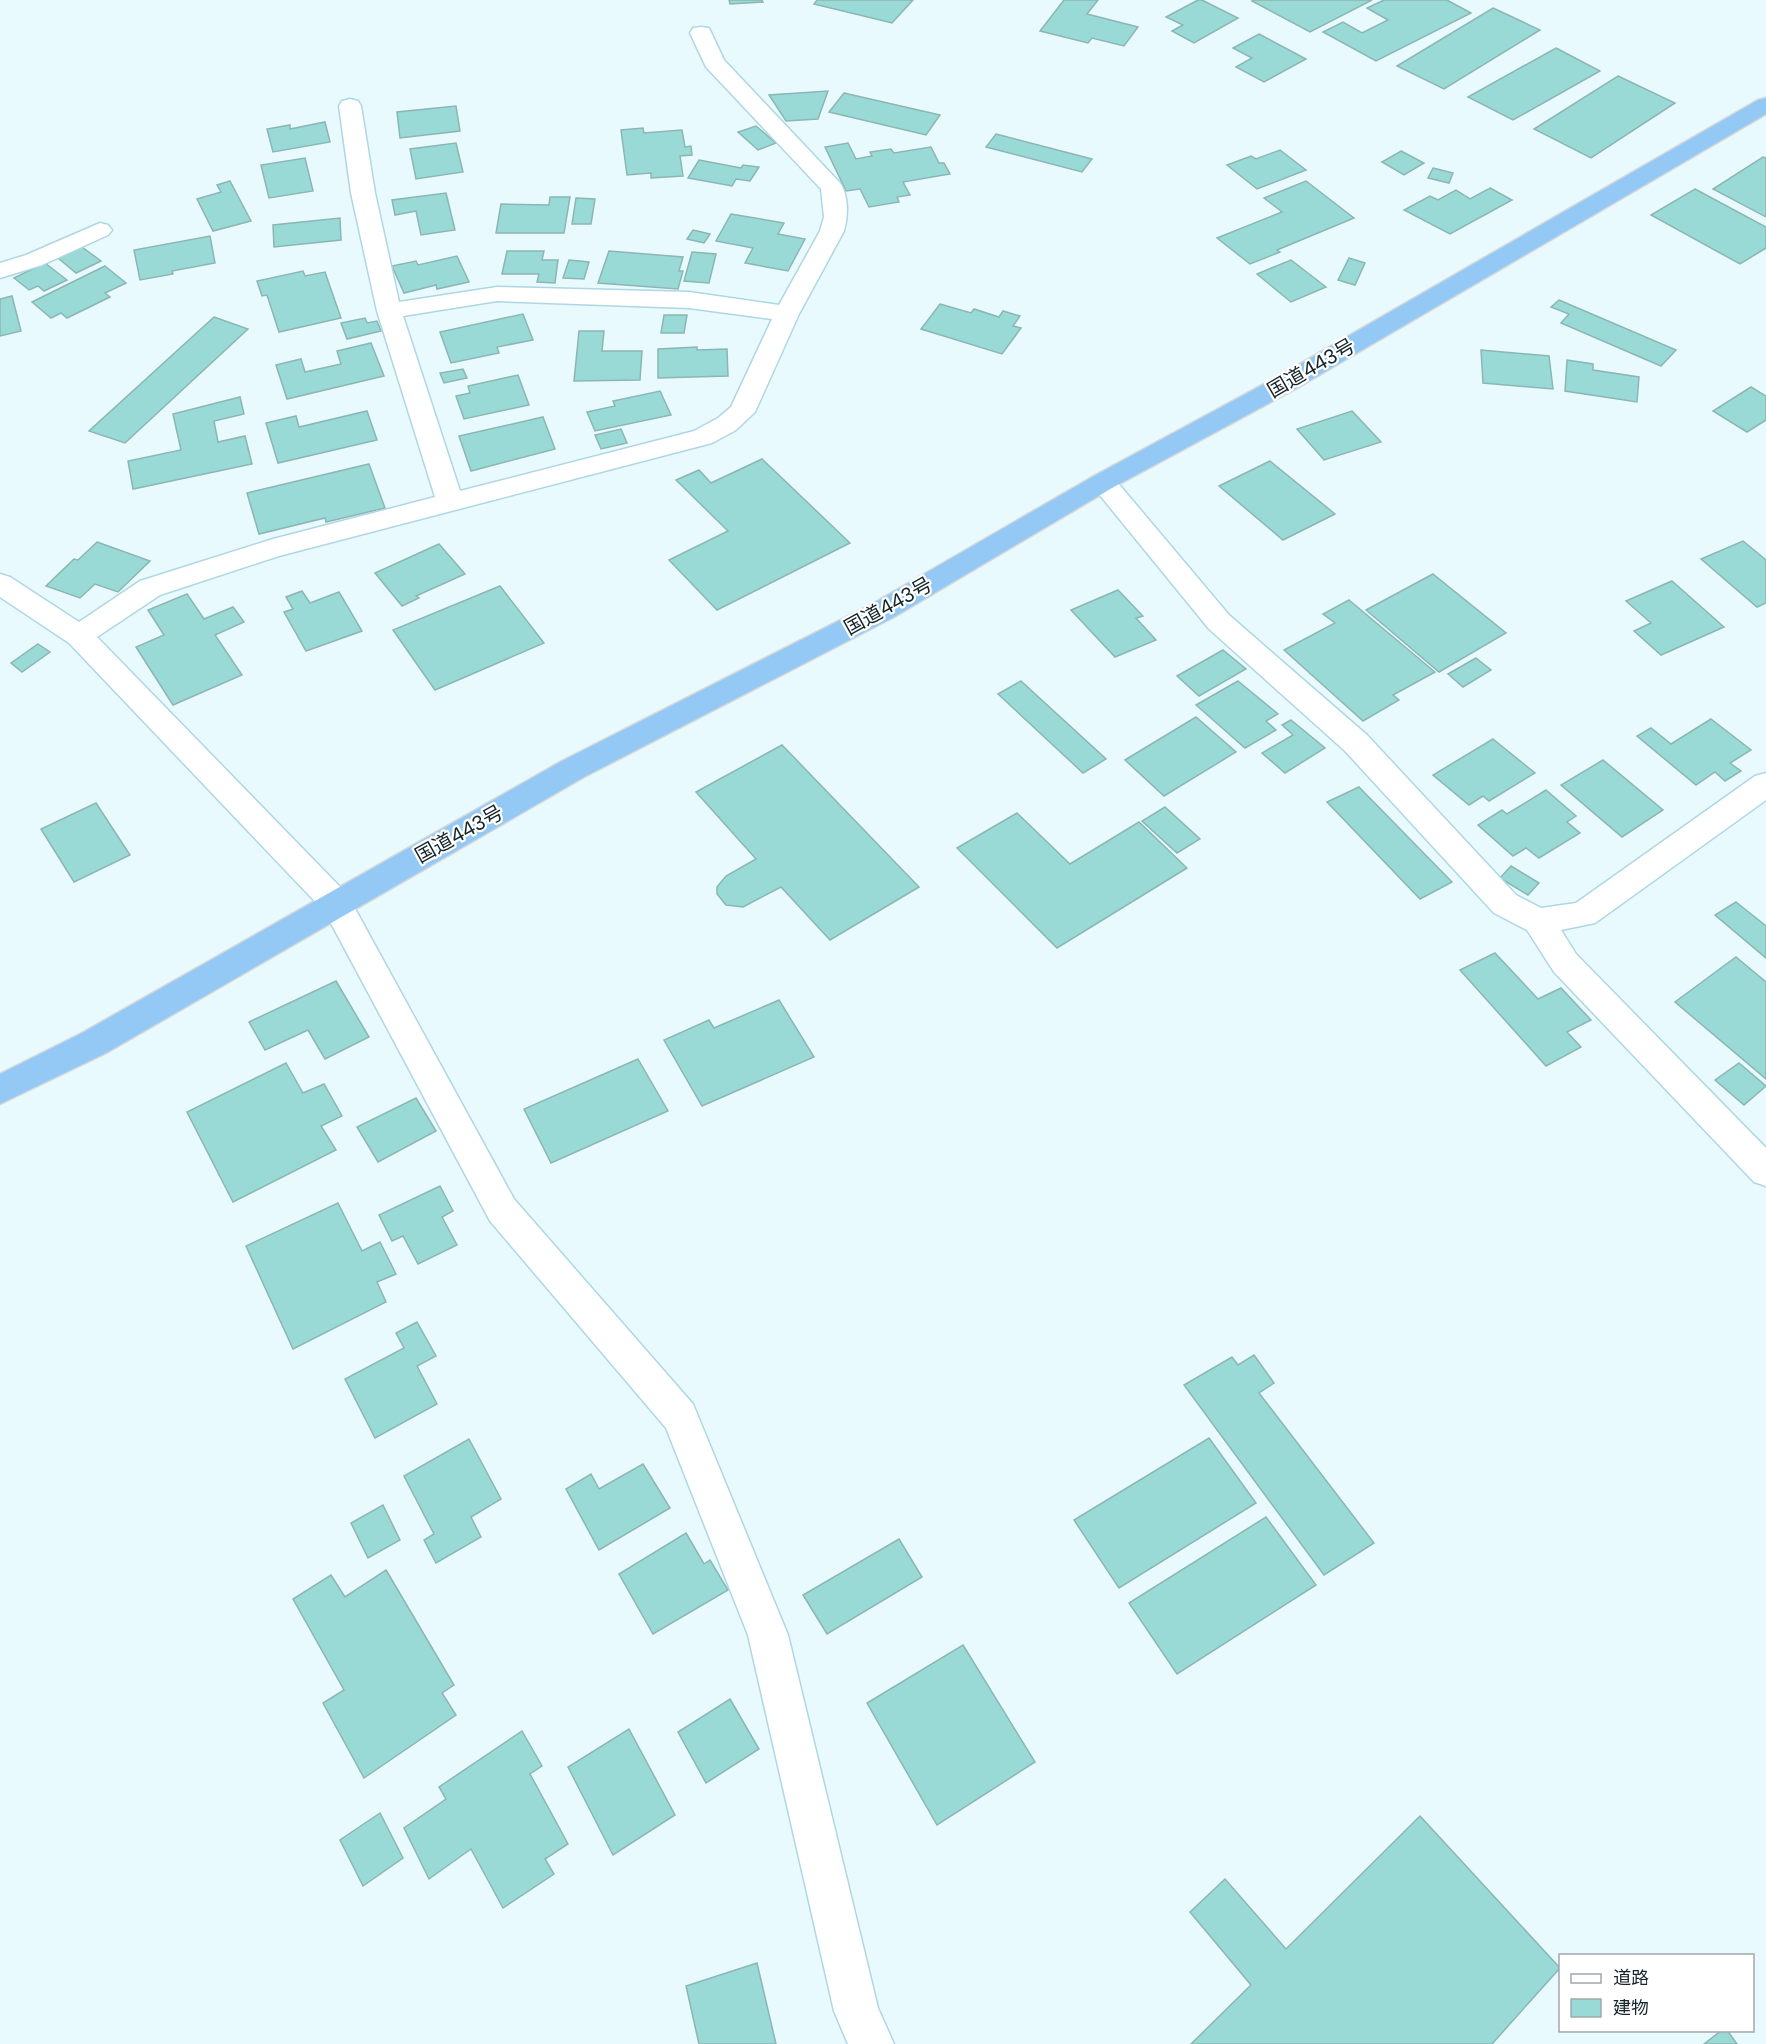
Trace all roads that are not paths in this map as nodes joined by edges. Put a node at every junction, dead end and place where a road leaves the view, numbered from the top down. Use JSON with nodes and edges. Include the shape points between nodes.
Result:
{"nodes":[{"id":1,"x":701,"y":33,"type":"dead end"},
{"id":2,"x":1766,"y":105,"type":"edge"},
{"id":3,"x":350,"y":106,"type":"dead end"},
{"id":4,"x":100,"y":230,"type":"dead end"},
{"id":5,"x":0,"y":271,"type":"edge"},
{"id":6,"x":389,"y":311,"type":"junction"},
{"id":7,"x":787,"y":314,"type":"junction"},
{"id":8,"x":1103,"y":482,"type":"junction"},
{"id":9,"x":450,"y":502,"type":"junction"},
{"id":10,"x":0,"y":584,"type":"edge"},
{"id":11,"x":79,"y":636,"type":"junction"},
{"id":12,"x":1766,"y":784,"type":"edge"},
{"id":13,"x":336,"y":903,"type":"junction"},
{"id":14,"x":1538,"y":921,"type":"junction"},
{"id":15,"x":0,"y":1090,"type":"edge"},
{"id":16,"x":1766,"y":1171,"type":"edge"},
{"id":17,"x":871,"y":2044,"type":"edge"}],
"edges":[{"from":1,"to":7,"type":"street","via":[[714,62],[832,188],[836,217],[832,231]]},
{"from":2,"to":8,"type":"highway","name":"国道443号","via":[[1288,382]]},
{"from":3,"to":6,"type":"street","via":[[363,193]]},
{"from":4,"to":5,"type":"street"},
{"from":6,"to":7,"type":"street","via":[[497,294],[688,300]]},
{"from":6,"to":9,"type":"street"},
{"from":7,"to":9,"type":"street","via":[[742,412],[727,424],[703,437]]},
{"from":8,"to":13,"type":"highway","name":"国道443号","via":[[884,610],[573,769]]},
{"from":8,"to":14,"type":"street","via":[[1219,622],[1356,743],[1505,904]]},
{"from":9,"to":11,"type":"street","via":[[273,548],[150,588]]},
{"from":10,"to":11,"type":"street"},
{"from":11,"to":13,"type":"street"},
{"from":12,"to":14,"type":"street","via":[[1584,914]]},
{"from":13,"to":15,"type":"highway","name":"国道443号","via":[[94,1043]]},
{"from":13,"to":17,"type":"street","via":[[502,1210],[680,1417],[768,1635],[856,2011]]},
{"from":14,"to":16,"type":"street","via":[[1565,963]]}]}
